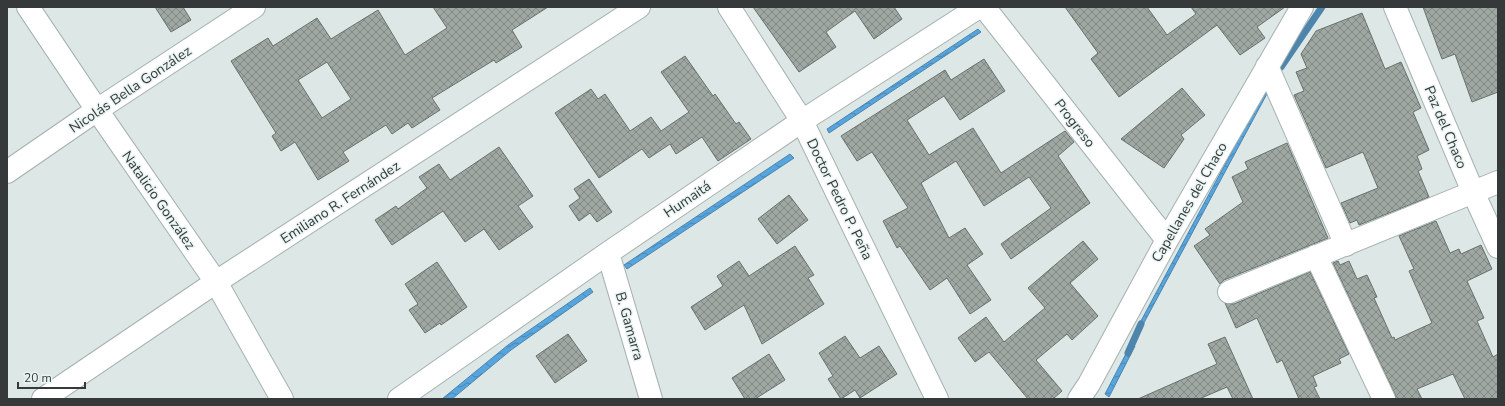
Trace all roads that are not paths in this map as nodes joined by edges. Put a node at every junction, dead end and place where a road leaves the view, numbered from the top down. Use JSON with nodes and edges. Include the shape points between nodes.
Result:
{"nodes":[{"id":1,"x":28,"y":7,"type":"edge"},
{"id":2,"x":254,"y":7,"type":"edge"},
{"id":3,"x":639,"y":7,"type":"edge"},
{"id":4,"x":729,"y":7,"type":"edge"},
{"id":5,"x":979,"y":7,"type":"edge"},
{"id":6,"x":984,"y":7,"type":"edge"},
{"id":7,"x":1302,"y":7,"type":"edge"},
{"id":8,"x":1395,"y":7,"type":"edge"},
{"id":9,"x":1267,"y":66,"type":"junction"},
{"id":10,"x":97,"y":110,"type":"junction"},
{"id":11,"x":802,"y":121,"type":"junction"},
{"id":12,"x":7,"y":172,"type":"edge"},
{"id":13,"x":1498,"y":182,"type":"edge"},
{"id":14,"x":1473,"y":192,"type":"junction"},
{"id":15,"x":1167,"y":240,"type":"junction"},
{"id":16,"x":1346,"y":245,"type":"junction"},
{"id":17,"x":1498,"y":247,"type":"edge"},
{"id":18,"x":608,"y":253,"type":"junction"},
{"id":19,"x":1316,"y":256,"type":"junction"},
{"id":20,"x":216,"y":282,"type":"junction"},
{"id":21,"x":1229,"y":292,"type":"dead end"},
{"id":22,"x":1088,"y":394,"type":"edge"},
{"id":23,"x":43,"y":399,"type":"edge"},
{"id":24,"x":282,"y":399,"type":"edge"},
{"id":25,"x":399,"y":399,"type":"edge"},
{"id":26,"x":651,"y":399,"type":"edge"},
{"id":27,"x":937,"y":399,"type":"edge"},
{"id":28,"x":1384,"y":399,"type":"edge"}],
"edges":[{"from":1,"to":10,"type":"street","name":"Natalicio González"},
{"from":2,"to":10,"type":"street","name":"Nicolás Bella González"},
{"from":3,"to":20,"type":"street","name":"Emiliano R. Fernández"},
{"from":4,"to":11,"type":"street","name":"Doctor Pedro P. Peña"},
{"from":5,"to":11,"type":"street","name":"Humaitá"},
{"from":6,"to":15,"type":"street","name":"Progreso"},
{"from":7,"to":9,"type":"street","name":"Capellanes del Chaco"},
{"from":8,"to":14,"type":"street","name":"Paz del Chaco"},
{"from":9,"to":15,"type":"street","name":"Capellanes del Chaco"},
{"from":9,"to":16,"type":"street"},
{"from":10,"to":12,"type":"street","name":"Nicolás Bella González"},
{"from":10,"to":20,"type":"street","name":"Natalicio González"},
{"from":11,"to":18,"type":"street","name":"Humaitá"},
{"from":11,"to":27,"type":"street","name":"Doctor Pedro P. Peña"},
{"from":13,"to":14,"type":"street"},
{"from":14,"to":16,"type":"street"},
{"from":14,"to":17,"type":"street","name":"Paz del Chaco"},
{"from":15,"to":22,"type":"street","name":"Capellanes del Chaco"},
{"from":16,"to":19,"type":"street"},
{"from":18,"to":25,"type":"street","name":"Humaitá"},
{"from":18,"to":26,"type":"street","name":"B. Gamarra"},
{"from":19,"to":21,"type":"street"},
{"from":19,"to":28,"type":"street"},
{"from":20,"to":23,"type":"street","name":"Emiliano R. Fernández"},
{"from":20,"to":24,"type":"street","name":"Natalicio González"}]}
